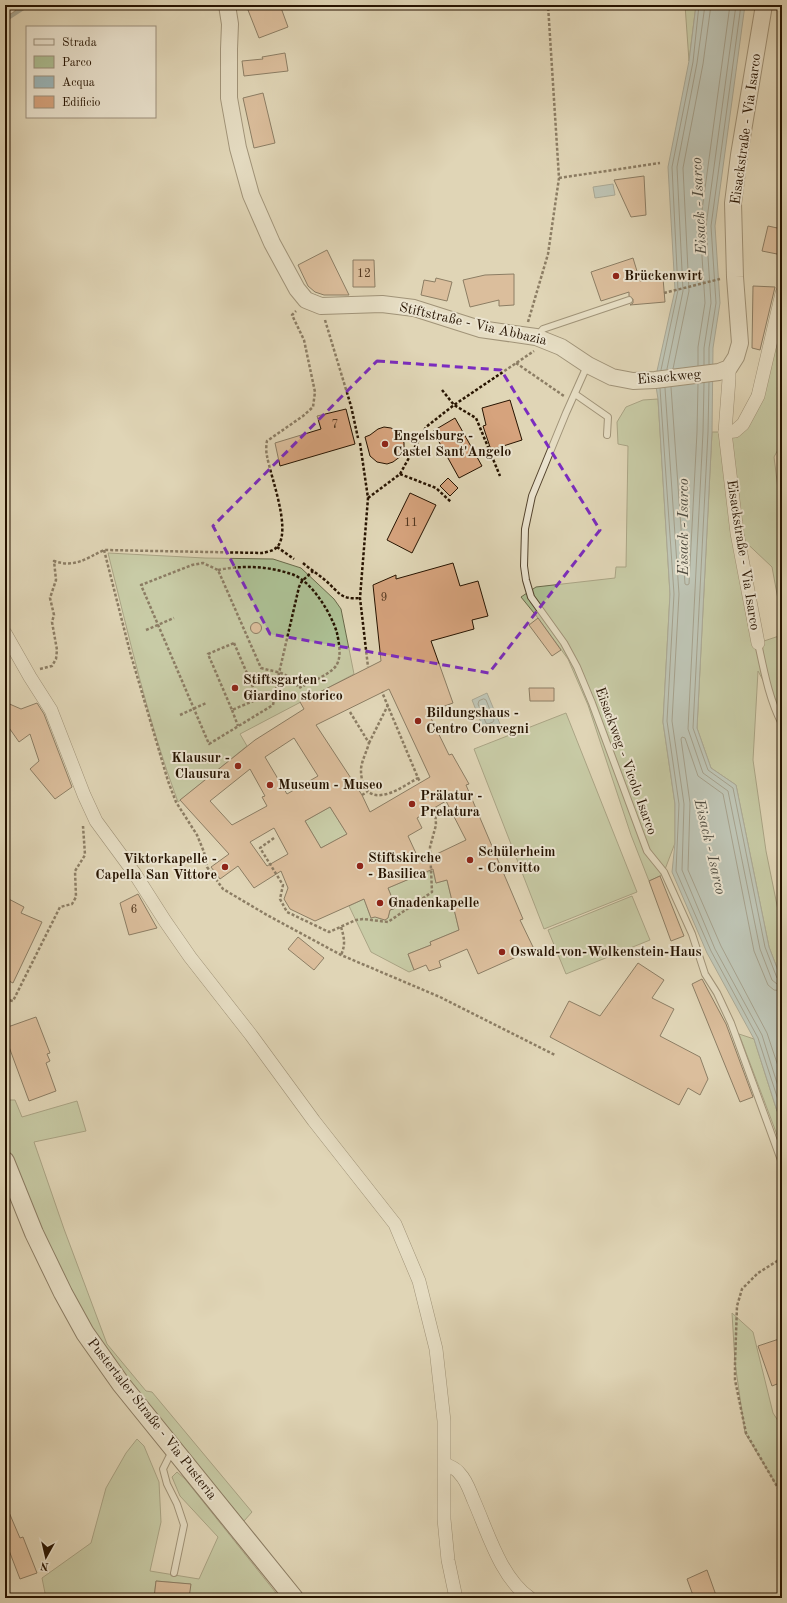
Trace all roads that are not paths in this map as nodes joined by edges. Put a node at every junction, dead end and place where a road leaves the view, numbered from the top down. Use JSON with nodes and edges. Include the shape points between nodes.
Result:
{"nodes":[{"id":1,"x":9,"y":5,"type":"edge"},
{"id":2,"x":227,"y":5,"type":"edge"},
{"id":3,"x":764,"y":5,"type":"edge"},
{"id":4,"x":5,"y":7,"type":"edge"},
{"id":5,"x":782,"y":294,"type":"edge"},
{"id":6,"x":629,"y":300,"type":"dead end"},
{"id":7,"x":536,"y":337,"type":"junction"},
{"id":8,"x":588,"y":365,"type":"junction"},
{"id":9,"x":724,"y":370,"type":"junction"},
{"id":10,"x":575,"y":394,"type":"junction"},
{"id":11,"x":725,"y":432,"type":"junction"},
{"id":12,"x":607,"y":435,"type":"dead end"},
{"id":13,"x":5,"y":633,"type":"edge"},
{"id":14,"x":758,"y":643,"type":"joint"},
{"id":15,"x":782,"y":724,"type":"edge"},
{"id":16,"x":5,"y":1161,"type":"edge"},
{"id":17,"x":782,"y":1163,"type":"edge"},
{"id":18,"x":173,"y":1448,"type":"junction"},
{"id":19,"x":445,"y":1464,"type":"junction"},
{"id":20,"x":174,"y":1573,"type":"dead end"},
{"id":21,"x":294,"y":1598,"type":"edge"},
{"id":22,"x":456,"y":1598,"type":"edge"},
{"id":23,"x":530,"y":1598,"type":"edge"}],
"edges":[{"from":1,"to":4,"type":"street"},
{"from":2,"to":7,"type":"street","name":"Stiftstraße - Via Abbazia","via":[[230,24],[229,98],[238,148],[251,194],[272,243],[297,289],[306,300],[321,306],[382,304],[414,308],[480,329]]},
{"from":3,"to":9,"type":"street","name":"Eisackstraße - Via Isarco","via":[[739,155],[734,204],[735,276],[740,343],[736,357]]},
{"from":5,"to":11,"type":"street","via":[[758,396],[743,424],[735,430]]},
{"from":6,"to":7,"type":"lane","via":[[543,329]]},
{"from":7,"to":8,"type":"street","name":"Stiftstraße - Via Abbazia","via":[[561,347]]},
{"from":8,"to":9,"type":"street","name":"Eisackweg","via":[[612,377],[633,381]]},
{"from":8,"to":10,"type":"lane","name":"Eisackweg - Vicolo Isarco"},
{"from":9,"to":11,"type":"street","name":"Eisackstraße - Via Isarco","via":[[729,379]]},
{"from":10,"to":12,"type":"lane","via":[[608,417]]},
{"from":10,"to":17,"type":"lane","name":"Eisackweg - Vicolo Isarco","via":[[532,496],[525,529],[526,580],[531,597],[564,643],[577,667],[647,851],[664,872],[692,934],[706,974],[731,1023]]},
{"from":11,"to":14,"type":"street","name":"Eisackstraße - Via Isarco","via":[[737,533]]},
{"from":13,"to":19,"type":"street","via":[[51,710],[96,821],[190,957],[395,1224],[419,1281],[436,1349],[444,1421]]},
{"from":14,"to":15,"type":"lane","name":"Eisackstraße - Via Isarco","via":[[766,681]]},
{"from":16,"to":18,"type":"main road","name":"Pustertaler Straße - Via Pusteria","via":[[34,1233],[85,1333],[121,1384]]},
{"from":18,"to":20,"type":"lane","via":[[163,1469],[166,1484],[177,1504],[184,1525]]},
{"from":18,"to":21,"type":"main road","name":"Pustertaler Straße - Via Pusteria"},
{"from":19,"to":22,"type":"street","via":[[444,1519],[448,1560]]},
{"from":19,"to":23,"type":"street","via":[[456,1469],[465,1480],[498,1558],[512,1583]]}]}
